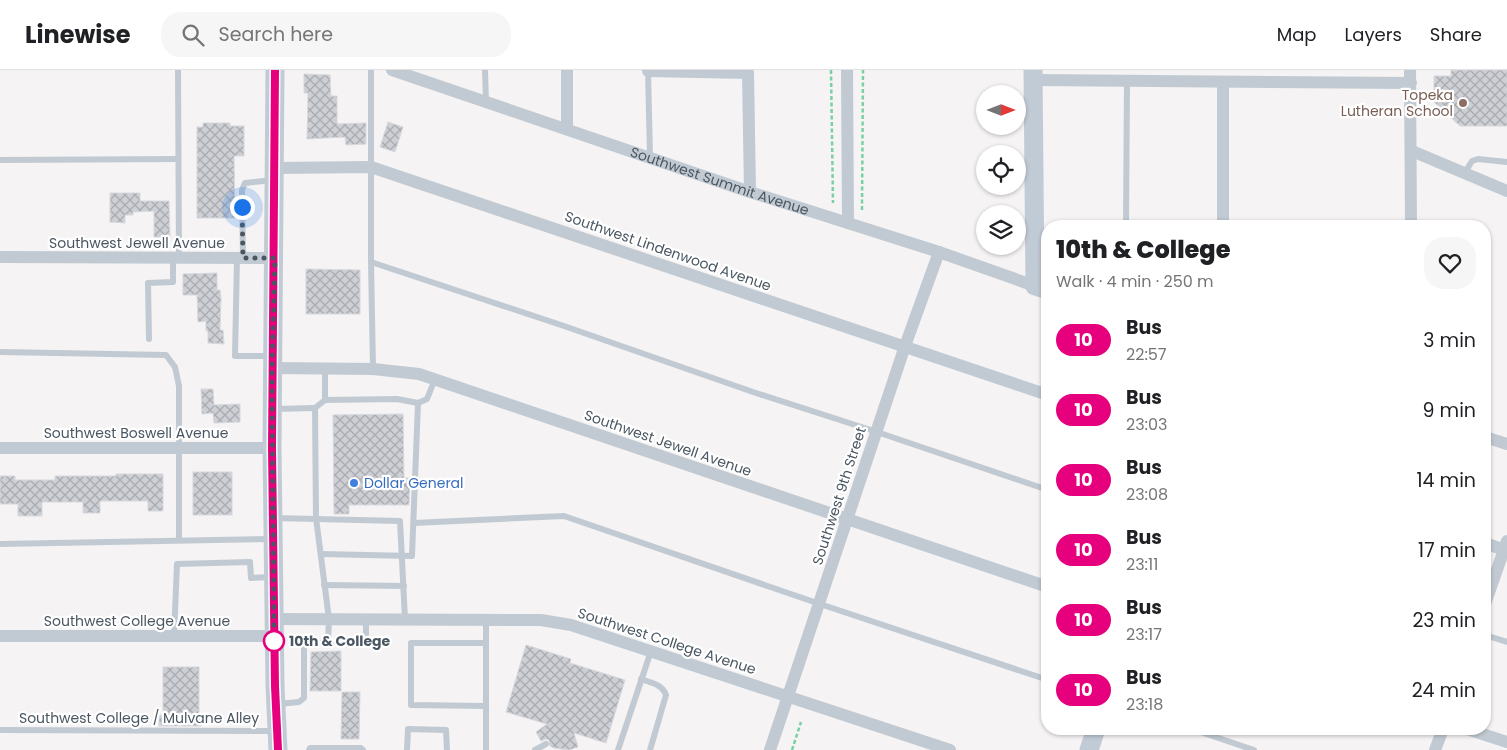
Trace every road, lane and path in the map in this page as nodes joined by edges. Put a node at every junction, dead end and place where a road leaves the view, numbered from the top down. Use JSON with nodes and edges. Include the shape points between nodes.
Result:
{"nodes":[{"id":1,"x":178,"y":70,"type":"edge"},
{"id":2,"x":275,"y":70,"type":"edge"},
{"id":3,"x":371,"y":70,"type":"edge"},
{"id":4,"x":392,"y":70,"type":"edge"},
{"id":5,"x":485,"y":70,"type":"edge"},
{"id":6,"x":567,"y":70,"type":"edge"},
{"id":7,"x":831,"y":70,"type":"edge"},
{"id":8,"x":847,"y":70,"type":"edge"},
{"id":9,"x":863,"y":70,"type":"edge"},
{"id":10,"x":1410,"y":70,"type":"edge"},
{"id":11,"x":648,"y":71,"type":"edge"},
{"id":12,"x":1033,"y":75,"type":"edge"},
{"id":13,"x":1127,"y":81,"type":"junction"},
{"id":14,"x":1223,"y":82,"type":"junction"},
{"id":15,"x":1411,"y":83,"type":"junction"},
{"id":16,"x":486,"y":102,"type":"junction"},
{"id":17,"x":567,"y":129,"type":"junction"},
{"id":18,"x":1412,"y":151,"type":"junction"},
{"id":19,"x":650,"y":158,"type":"junction"},
{"id":20,"x":0,"y":160,"type":"edge"},
{"id":21,"x":178,"y":160,"type":"junction"},
{"id":22,"x":1507,"y":162,"type":"edge"},
{"id":23,"x":371,"y":167,"type":"junction"},
{"id":24,"x":274,"y":174,"type":"junction"},
{"id":25,"x":1464,"y":174,"type":"junction"},
{"id":26,"x":1507,"y":191,"type":"edge"},
{"id":27,"x":750,"y":192,"type":"junction"},
{"id":28,"x":833,"y":203,"type":"dead end"},
{"id":29,"x":862,"y":210,"type":"dead end"},
{"id":30,"x":1126,"y":220,"type":"edge"},
{"id":31,"x":1223,"y":220,"type":"edge"},
{"id":32,"x":1412,"y":220,"type":"edge"},
{"id":33,"x":848,"y":223,"type":"junction"},
{"id":34,"x":939,"y":252,"type":"junction"},
{"id":35,"x":0,"y":257,"type":"edge"},
{"id":36,"x":176,"y":258,"type":"junction"},
{"id":37,"x":240,"y":258,"type":"junction"},
{"id":38,"x":275,"y":258,"type":"junction"},
{"id":39,"x":371,"y":262,"type":"junction"},
{"id":40,"x":1041,"y":288,"type":"edge"},
{"id":41,"x":149,"y":338,"type":"dead end"},
{"id":42,"x":905,"y":346,"type":"junction"},
{"id":43,"x":0,"y":352,"type":"edge"},
{"id":44,"x":272,"y":362,"type":"junction"},
{"id":45,"x":325,"y":369,"type":"junction"},
{"id":46,"x":373,"y":369,"type":"junction"},
{"id":47,"x":435,"y":379,"type":"junction"},
{"id":48,"x":1041,"y":393,"type":"edge"},
{"id":49,"x":325,"y":400,"type":"junction"},
{"id":50,"x":418,"y":403,"type":"junction"},
{"id":51,"x":316,"y":408,"type":"junction"},
{"id":52,"x":272,"y":409,"type":"junction"},
{"id":53,"x":876,"y":432,"type":"junction"},
{"id":54,"x":1491,"y":439,"type":"edge"},
{"id":55,"x":1507,"y":444,"type":"edge"},
{"id":56,"x":0,"y":448,"type":"edge"},
{"id":57,"x":180,"y":448,"type":"junction"},
{"id":58,"x":272,"y":448,"type":"junction"},
{"id":59,"x":1041,"y":488,"type":"edge"},
{"id":60,"x":273,"y":518,"type":"junction"},
{"id":61,"x":316,"y":518,"type":"junction"},
{"id":62,"x":848,"y":520,"type":"junction"},
{"id":63,"x":414,"y":523,"type":"junction"},
{"id":64,"x":273,"y":539,"type":"junction"},
{"id":65,"x":179,"y":540,"type":"junction"},
{"id":66,"x":0,"y":544,"type":"edge"},
{"id":67,"x":1491,"y":545,"type":"edge"},
{"id":68,"x":1506,"y":547,"type":"edge"},
{"id":69,"x":321,"y":554,"type":"junction"},
{"id":70,"x":402,"y":556,"type":"junction"},
{"id":71,"x":274,"y":577,"type":"junction"},
{"id":72,"x":1041,"y":585,"type":"edge"},
{"id":73,"x":324,"y":586,"type":"junction"},
{"id":74,"x":404,"y":586,"type":"junction"},
{"id":75,"x":1491,"y":588,"type":"edge"},
{"id":76,"x":820,"y":604,"type":"junction"},
{"id":77,"x":329,"y":619,"type":"junction"},
{"id":78,"x":366,"y":619,"type":"junction"},
{"id":79,"x":405,"y":620,"type":"junction"},
{"id":80,"x":486,"y":620,"type":"junction"},
{"id":81,"x":274,"y":627,"type":"junction"},
{"id":82,"x":0,"y":636,"type":"edge"},
{"id":83,"x":174,"y":636,"type":"junction"},
{"id":84,"x":1491,"y":637,"type":"edge"},
{"id":85,"x":328,"y":642,"type":"junction"},
{"id":86,"x":1507,"y":642,"type":"edge"},
{"id":87,"x":486,"y":643,"type":"junction"},
{"id":88,"x":651,"y":650,"type":"junction"},
{"id":89,"x":1041,"y":678,"type":"edge"},
{"id":90,"x":641,"y":679,"type":"junction"},
{"id":91,"x":788,"y":696,"type":"junction"},
{"id":92,"x":276,"y":704,"type":"junction"},
{"id":93,"x":486,"y":706,"type":"junction"},
{"id":94,"x":801,"y":722,"type":"dead end"},
{"id":95,"x":0,"y":730,"type":"edge"},
{"id":96,"x":278,"y":730,"type":"junction"},
{"id":97,"x":1094,"y":735,"type":"edge"},
{"id":98,"x":1210,"y":735,"type":"edge"},
{"id":99,"x":1441,"y":735,"type":"edge"},
{"id":100,"x":1485,"y":735,"type":"edge"},
{"id":101,"x":1507,"y":742,"type":"edge"},
{"id":102,"x":546,"y":744,"type":"dead end"},
{"id":103,"x":278,"y":750,"type":"edge"},
{"id":104,"x":309,"y":750,"type":"edge"},
{"id":105,"x":363,"y":750,"type":"edge"},
{"id":106,"x":407,"y":750,"type":"edge"},
{"id":107,"x":447,"y":750,"type":"edge"},
{"id":108,"x":486,"y":750,"type":"edge"},
{"id":109,"x":535,"y":750,"type":"edge"},
{"id":110,"x":618,"y":750,"type":"edge"},
{"id":111,"x":650,"y":750,"type":"edge"},
{"id":112,"x":770,"y":750,"type":"edge"},
{"id":113,"x":792,"y":750,"type":"edge"},
{"id":114,"x":950,"y":750,"type":"edge"},
{"id":115,"x":1088,"y":750,"type":"edge"},
{"id":116,"x":1254,"y":750,"type":"edge"},
{"id":117,"x":1436,"y":750,"type":"edge"}],
"edges":[{"from":1,"to":21,"type":"lane"},
{"from":2,"to":24,"type":"main road"},
{"from":3,"to":23,"type":"lane"},
{"from":4,"to":16,"type":"street","name":"Southwest Summit Avenue"},
{"from":5,"to":16,"type":"lane"},
{"from":6,"to":17,"type":"street"},
{"from":7,"to":28,"type":"path"},
{"from":8,"to":33,"type":"street"},
{"from":9,"to":29,"type":"path"},
{"from":10,"to":15,"type":"street"},
{"from":11,"to":19,"type":"lane"},
{"from":11,"to":27,"type":"street","via":[[748,73]]},
{"from":12,"to":13,"type":"street"},
{"from":12,"to":40,"type":"main road"},
{"from":13,"to":14,"type":"street"},
{"from":13,"to":30,"type":"lane"},
{"from":14,"to":15,"type":"street"},
{"from":14,"to":31,"type":"street"},
{"from":15,"to":18,"type":"street"},
{"from":16,"to":17,"type":"street","name":"Southwest Summit Avenue"},
{"from":17,"to":19,"type":"street","name":"Southwest Summit Avenue"},
{"from":18,"to":25,"type":"street"},
{"from":18,"to":32,"type":"street"},
{"from":19,"to":27,"type":"street","name":"Southwest Summit Avenue"},
{"from":20,"to":21,"type":"lane"},
{"from":21,"to":36,"type":"lane"},
{"from":22,"to":25,"type":"lane","via":[[1478,159],[1472,161]]},
{"from":23,"to":24,"type":"street","name":"Southwest Lindenwood Avenue"},
{"from":23,"to":39,"type":"lane"},
{"from":23,"to":42,"type":"street","name":"Southwest Lindenwood Avenue"},
{"from":24,"to":37,"type":"lane","via":[[244,182]]},
{"from":24,"to":38,"type":"main road"},
{"from":25,"to":26,"type":"street"},
{"from":27,"to":33,"type":"street","name":"Southwest Summit Avenue"},
{"from":33,"to":34,"type":"street","name":"Southwest Summit Avenue"},
{"from":34,"to":40,"type":"street","name":"Southwest Summit Avenue"},
{"from":34,"to":42,"type":"street","name":"Southwest 9th Street"},
{"from":35,"to":36,"type":"street","name":"Southwest Jewell Avenue"},
{"from":36,"to":37,"type":"street","name":"Southwest Jewell Avenue"},
{"from":36,"to":41,"type":"lane","via":[[173,282],[148,283]]},
{"from":37,"to":38,"type":"street","name":"Southwest Jewell Avenue"},
{"from":37,"to":44,"type":"lane","via":[[235,356]]},
{"from":38,"to":44,"type":"main road"},
{"from":39,"to":46,"type":"lane"},
{"from":39,"to":53,"type":"lane"},
{"from":42,"to":48,"type":"street","name":"Southwest Lindenwood Avenue"},
{"from":42,"to":53,"type":"street","name":"Southwest 9th Street"},
{"from":43,"to":57,"type":"lane","via":[[166,355],[175,366],[179,386]]},
{"from":44,"to":45,"type":"street","name":"Southwest Jewell Avenue"},
{"from":44,"to":52,"type":"main road"},
{"from":45,"to":46,"type":"street","name":"Southwest Jewell Avenue"},
{"from":45,"to":49,"type":"lane"},
{"from":46,"to":47,"type":"street","name":"Southwest Jewell Avenue","via":[[409,372]]},
{"from":47,"to":50,"type":"lane","via":[[427,399]]},
{"from":47,"to":62,"type":"street","name":"Southwest Jewell Avenue"},
{"from":49,"to":50,"type":"lane","via":[[398,399]]},
{"from":49,"to":51,"type":"lane"},
{"from":50,"to":63,"type":"lane"},
{"from":51,"to":52,"type":"lane"},
{"from":51,"to":61,"type":"lane"},
{"from":52,"to":58,"type":"main road"},
{"from":53,"to":59,"type":"lane"},
{"from":53,"to":62,"type":"street","name":"Southwest 9th Street"},
{"from":54,"to":55,"type":"street"},
{"from":56,"to":57,"type":"street","name":"Southwest Boswell Avenue"},
{"from":57,"to":58,"type":"street","name":"Southwest Boswell Avenue"},
{"from":57,"to":65,"type":"lane"},
{"from":58,"to":60,"type":"main road"},
{"from":60,"to":61,"type":"lane"},
{"from":60,"to":64,"type":"main road"},
{"from":61,"to":69,"type":"lane"},
{"from":61,"to":70,"type":"lane","via":[[400,521]]},
{"from":62,"to":72,"type":"street","name":"Southwest Jewell Avenue"},
{"from":62,"to":76,"type":"street","name":"Southwest 9th Street"},
{"from":63,"to":70,"type":"lane","via":[[412,556]]},
{"from":63,"to":76,"type":"lane","via":[[564,516]]},
{"from":64,"to":65,"type":"lane"},
{"from":64,"to":71,"type":"main road"},
{"from":65,"to":66,"type":"lane"},
{"from":67,"to":68,"type":"street"},
{"from":68,"to":75,"type":"street"},
{"from":69,"to":70,"type":"lane"},
{"from":69,"to":73,"type":"lane"},
{"from":70,"to":74,"type":"lane"},
{"from":71,"to":81,"type":"main road"},
{"from":71,"to":83,"type":"lane","via":[[251,578],[250,562],[176,564]]},
{"from":73,"to":74,"type":"lane"},
{"from":73,"to":77,"type":"lane"},
{"from":74,"to":79,"type":"lane"},
{"from":76,"to":89,"type":"lane"},
{"from":76,"to":91,"type":"street","name":"Southwest 9th Street"},
{"from":77,"to":78,"type":"street","name":"Southwest College Avenue"},
{"from":77,"to":81,"type":"street","name":"Southwest College Avenue"},
{"from":77,"to":85,"type":"lane"},
{"from":78,"to":79,"type":"street","name":"Southwest College Avenue"},
{"from":78,"to":85,"type":"lane","via":[[366,637],[355,642]]},
{"from":79,"to":80,"type":"street","name":"Southwest College Avenue"},
{"from":80,"to":87,"type":"lane"},
{"from":80,"to":88,"type":"street","name":"Southwest College Avenue","via":[[556,622]]},
{"from":81,"to":83,"type":"street","name":"Southwest College Avenue"},
{"from":81,"to":92,"type":"main road"},
{"from":82,"to":83,"type":"street","name":"Southwest College Avenue"},
{"from":84,"to":86,"type":"lane"},
{"from":85,"to":92,"type":"lane","via":[[304,643],[304,698],[299,702]]},
{"from":87,"to":93,"type":"lane"},
{"from":87,"to":93,"type":"lane","via":[[411,643],[412,705]]},
{"from":88,"to":90,"type":"lane"},
{"from":88,"to":91,"type":"street","name":"Southwest College Avenue"},
{"from":90,"to":110,"type":"lane"},
{"from":90,"to":111,"type":"lane","via":[[658,685],[666,695]]},
{"from":91,"to":112,"type":"street","name":"Southwest 9th Street"},
{"from":91,"to":114,"type":"street","name":"Southwest College Avenue"},
{"from":92,"to":96,"type":"main road"},
{"from":93,"to":108,"type":"lane"},
{"from":94,"to":113,"type":"path"},
{"from":95,"to":96,"type":"lane","name":"Southwest College / Mulvane Alley"},
{"from":96,"to":103,"type":"main road"},
{"from":97,"to":115,"type":"main road"},
{"from":98,"to":116,"type":"lane"},
{"from":99,"to":117,"type":"street"},
{"from":100,"to":101,"type":"street"},
{"from":102,"to":109,"type":"lane"},
{"from":104,"to":105,"type":"lane"},
{"from":106,"to":107,"type":"lane","via":[[408,729],[446,730]]}]}
